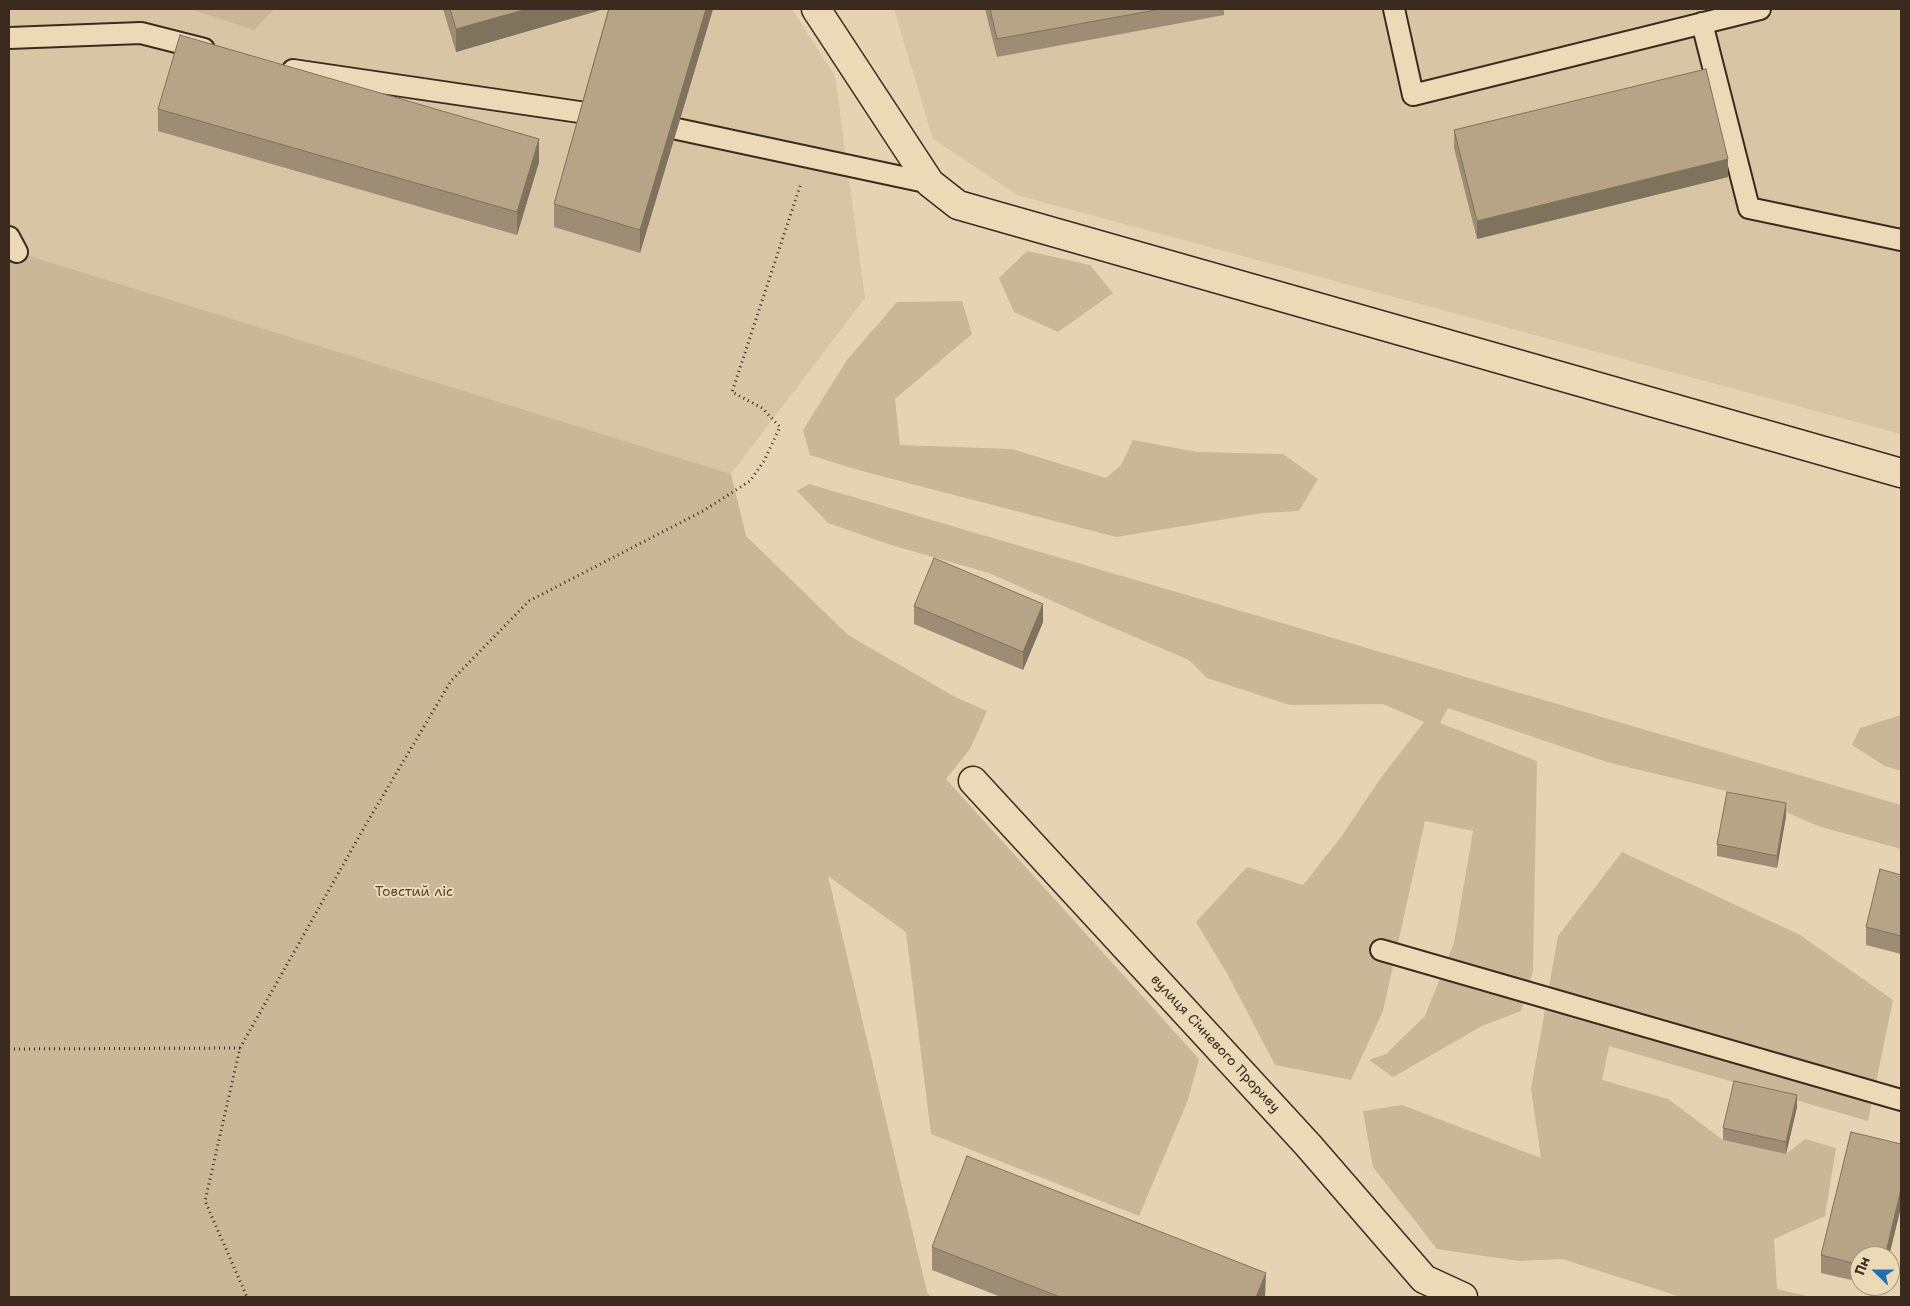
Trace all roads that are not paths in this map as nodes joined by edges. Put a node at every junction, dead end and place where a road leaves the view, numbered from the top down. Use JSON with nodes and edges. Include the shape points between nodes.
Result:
{"nodes":[{"id":1,"x":816,"y":9,"type":"edge"},
{"id":2,"x":1394,"y":9,"type":"edge"},
{"id":3,"x":1760,"y":9,"type":"edge"},
{"id":4,"x":1702,"y":23,"type":"junction"},
{"id":5,"x":9,"y":38,"type":"edge"},
{"id":6,"x":224,"y":53,"type":"edge"},
{"id":7,"x":279,"y":67,"type":"edge"},
{"id":8,"x":586,"y":113,"type":"edge"},
{"id":9,"x":677,"y":129,"type":"edge"},
{"id":10,"x":930,"y":183,"type":"junction"},
{"id":11,"x":1901,"y":240,"type":"edge"},
{"id":12,"x":1901,"y":473,"type":"edge"},
{"id":13,"x":973,"y":781,"type":"dead end"},
{"id":14,"x":1381,"y":950,"type":"dead end"},
{"id":15,"x":1901,"y":1100,"type":"edge"},
{"id":16,"x":1463,"y":1297,"type":"edge"}],
"edges":[{"from":1,"to":10,"type":"street"},
{"from":2,"to":4,"type":"lane","via":[[1413,95]]},
{"from":3,"to":4,"type":"lane"},
{"from":4,"to":11,"type":"lane","via":[[1749,208]]},
{"from":5,"to":6,"type":"lane","via":[[141,33]]},
{"from":7,"to":8,"type":"lane","via":[[307,74]]},
{"from":9,"to":10,"type":"lane"},
{"from":10,"to":12,"type":"street","via":[[958,205]]},
{"from":13,"to":16,"type":"street","name":"вулиця Січневого Прориву","via":[[1308,1145],[1424,1279]]},
{"from":14,"to":15,"type":"lane"}]}
